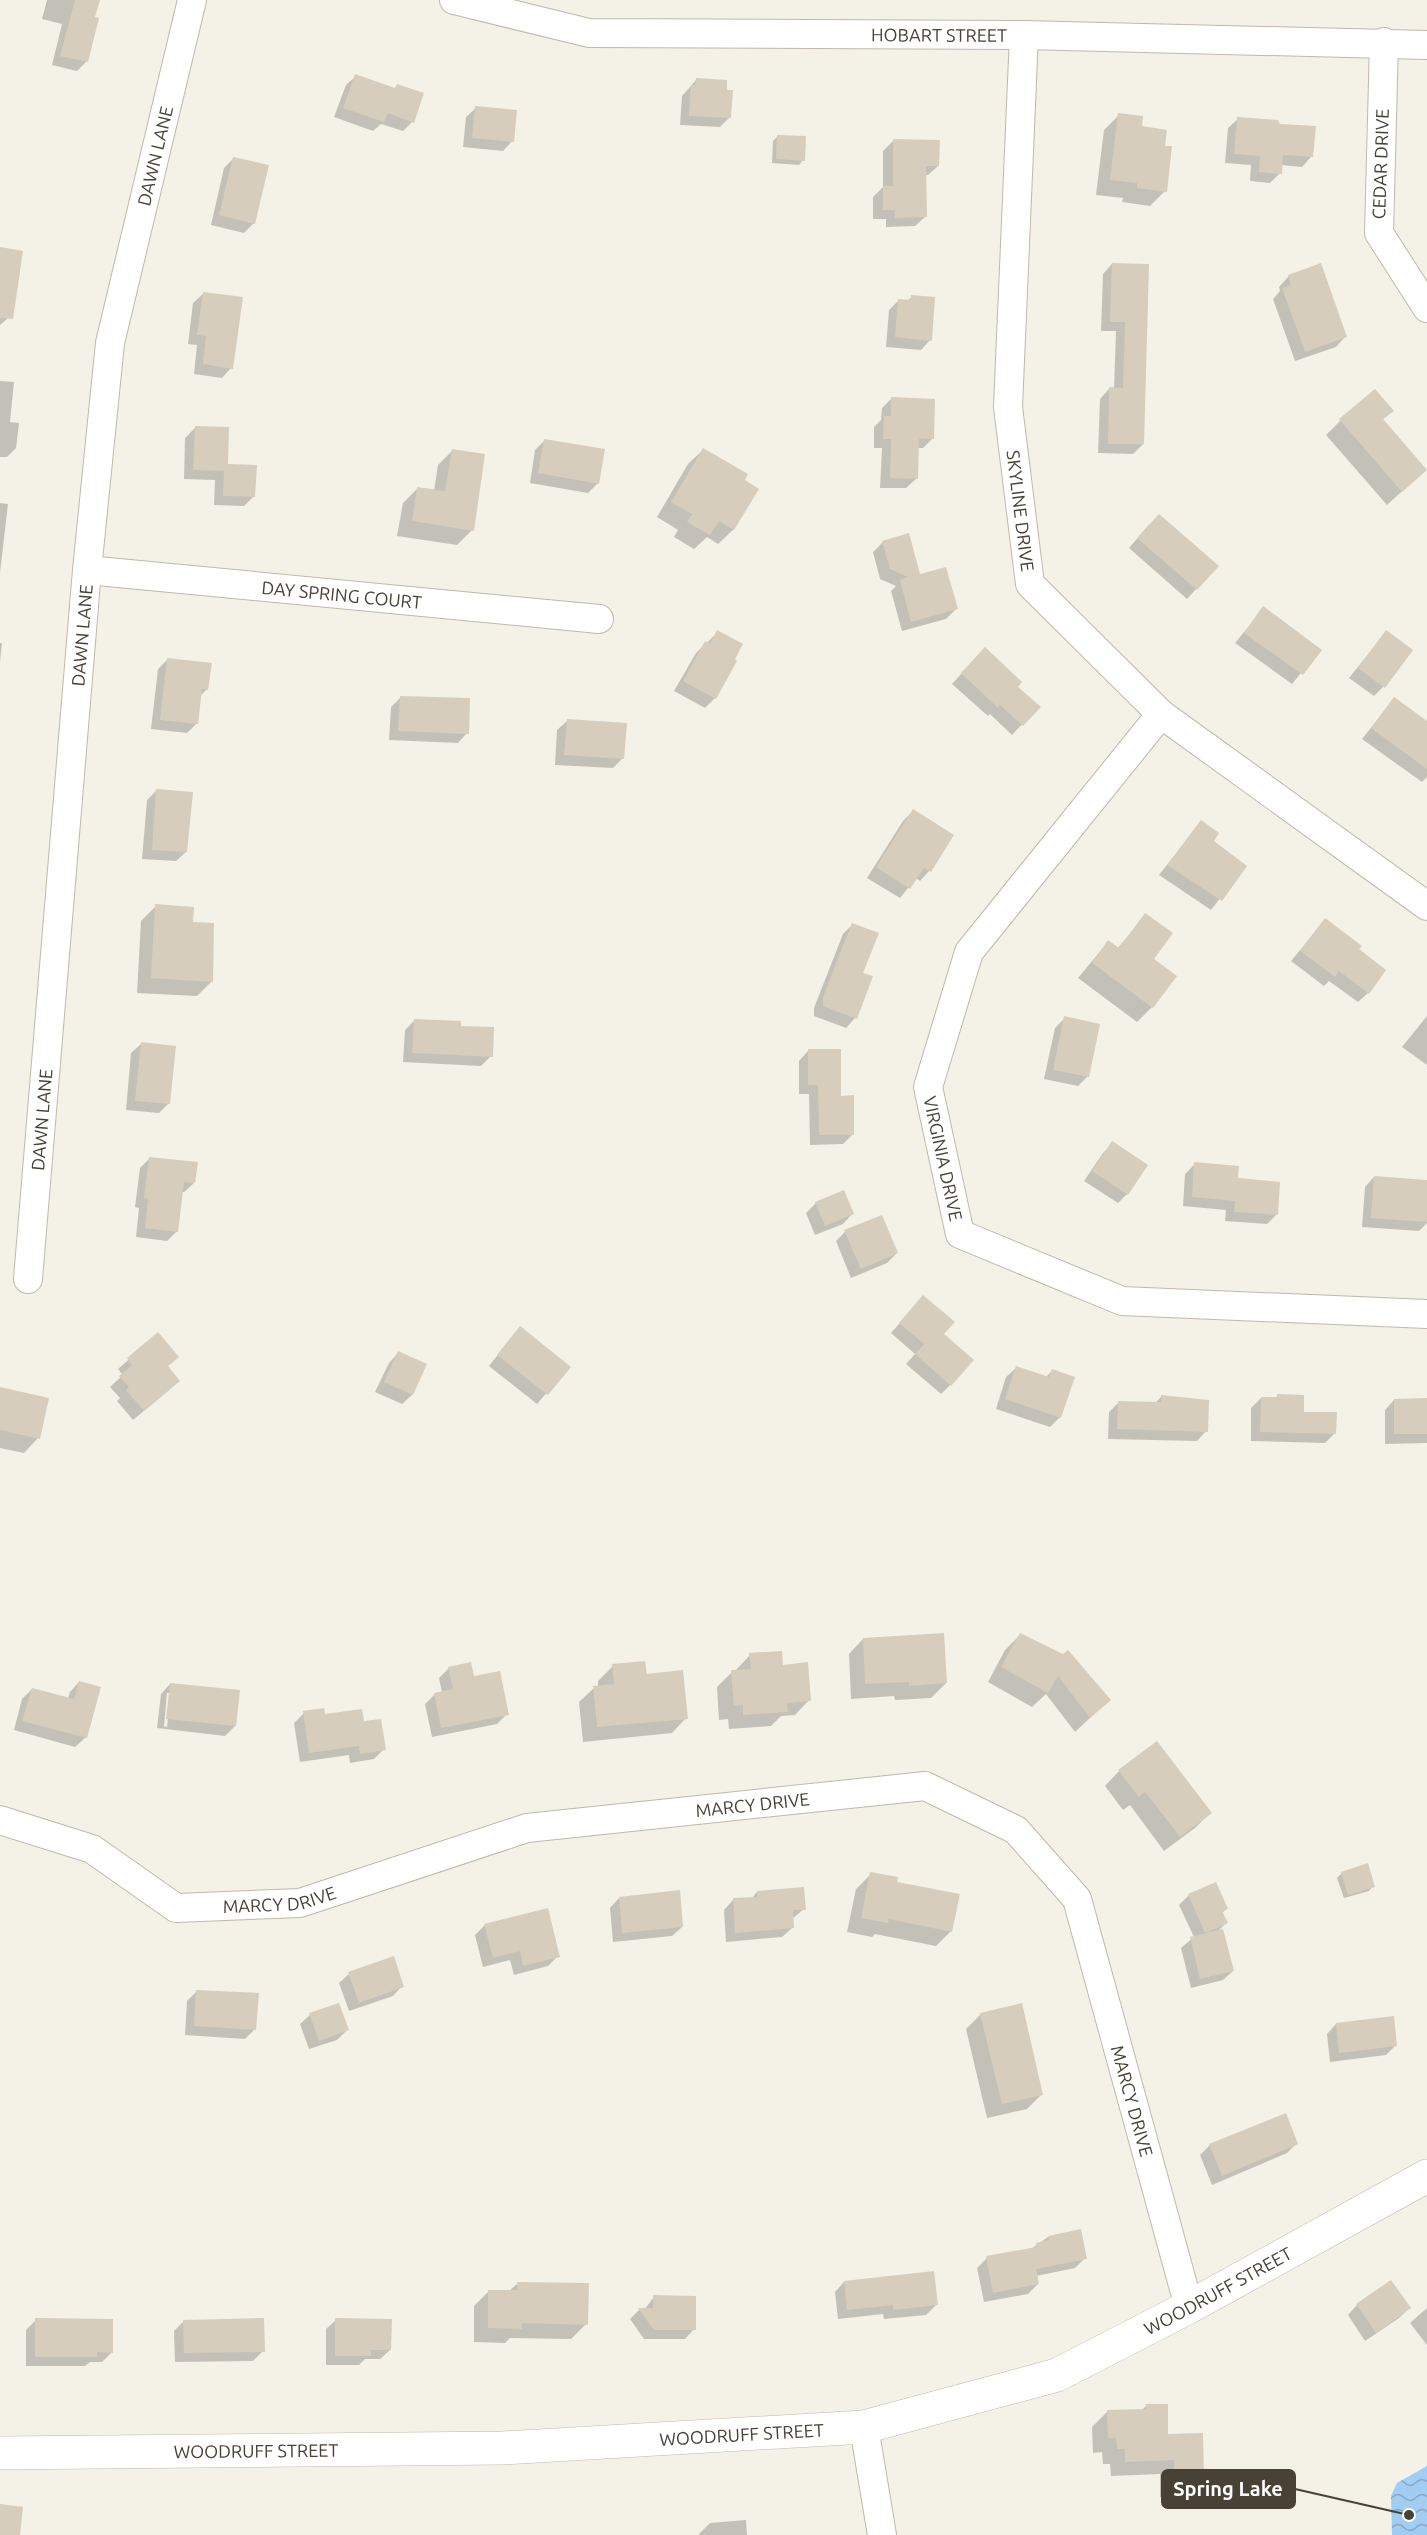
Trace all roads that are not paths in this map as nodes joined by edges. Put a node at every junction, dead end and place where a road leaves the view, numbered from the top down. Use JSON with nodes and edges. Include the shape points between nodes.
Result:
{"nodes":[{"id":1,"x":192,"y":0,"type":"edge"},
{"id":2,"x":454,"y":0,"type":"edge"},
{"id":3,"x":1024,"y":35,"type":"junction"},
{"id":4,"x":1384,"y":42,"type":"junction"},
{"id":5,"x":1427,"y":45,"type":"edge"},
{"id":6,"x":1427,"y":308,"type":"edge"},
{"id":7,"x":87,"y":570,"type":"junction"},
{"id":8,"x":599,"y":619,"type":"dead end"},
{"id":9,"x":1161,"y":714,"type":"junction"},
{"id":10,"x":1427,"y":906,"type":"edge"},
{"id":11,"x":28,"y":1280,"type":"dead end"},
{"id":12,"x":1427,"y":1314,"type":"edge"},
{"id":13,"x":0,"y":1820,"type":"edge"},
{"id":14,"x":1427,"y":2176,"type":"edge"},
{"id":15,"x":1189,"y":2307,"type":"junction"},
{"id":16,"x":864,"y":2427,"type":"junction"},
{"id":17,"x":0,"y":2453,"type":"edge"},
{"id":18,"x":882,"y":2535,"type":"edge"}],
"edges":[{"from":1,"to":7,"type":"street","name":"DAWN LANE","via":[[110,343]]},
{"from":2,"to":3,"type":"street","name":"HOBART STREET","via":[[589,33]]},
{"from":3,"to":4,"type":"street","name":"HOBART STREET"},
{"from":3,"to":9,"type":"street","name":"SKYLINE DRIVE","via":[[1008,407],[1030,584]]},
{"from":4,"to":5,"type":"street","name":"HOBART STREET"},
{"from":4,"to":6,"type":"street","name":"CEDAR DRIVE","via":[[1379,233]]},
{"from":7,"to":8,"type":"street","name":"DAY SPRING COURT"},
{"from":7,"to":11,"type":"street","name":"DAWN LANE"},
{"from":9,"to":10,"type":"street","name":"SKYLINE DRIVE"},
{"from":9,"to":12,"type":"street","name":"VIRGINIA DRIVE","via":[[969,952],[928,1087],[960,1234],[1122,1301]]},
{"from":13,"to":15,"type":"street","name":"MARCY DRIVE","via":[[92,1849],[176,1908],[300,1903],[527,1828],[925,1786],[1016,1830],[1077,1899]]},
{"from":14,"to":15,"type":"street","name":"WOODRUFF STREET"},
{"from":15,"to":16,"type":"street","name":"WOODRUFF STREET","via":[[1057,2375]]},
{"from":16,"to":17,"type":"street","name":"WOODRUFF STREET","via":[[503,2448]]},
{"from":16,"to":18,"type":"street"}]}
